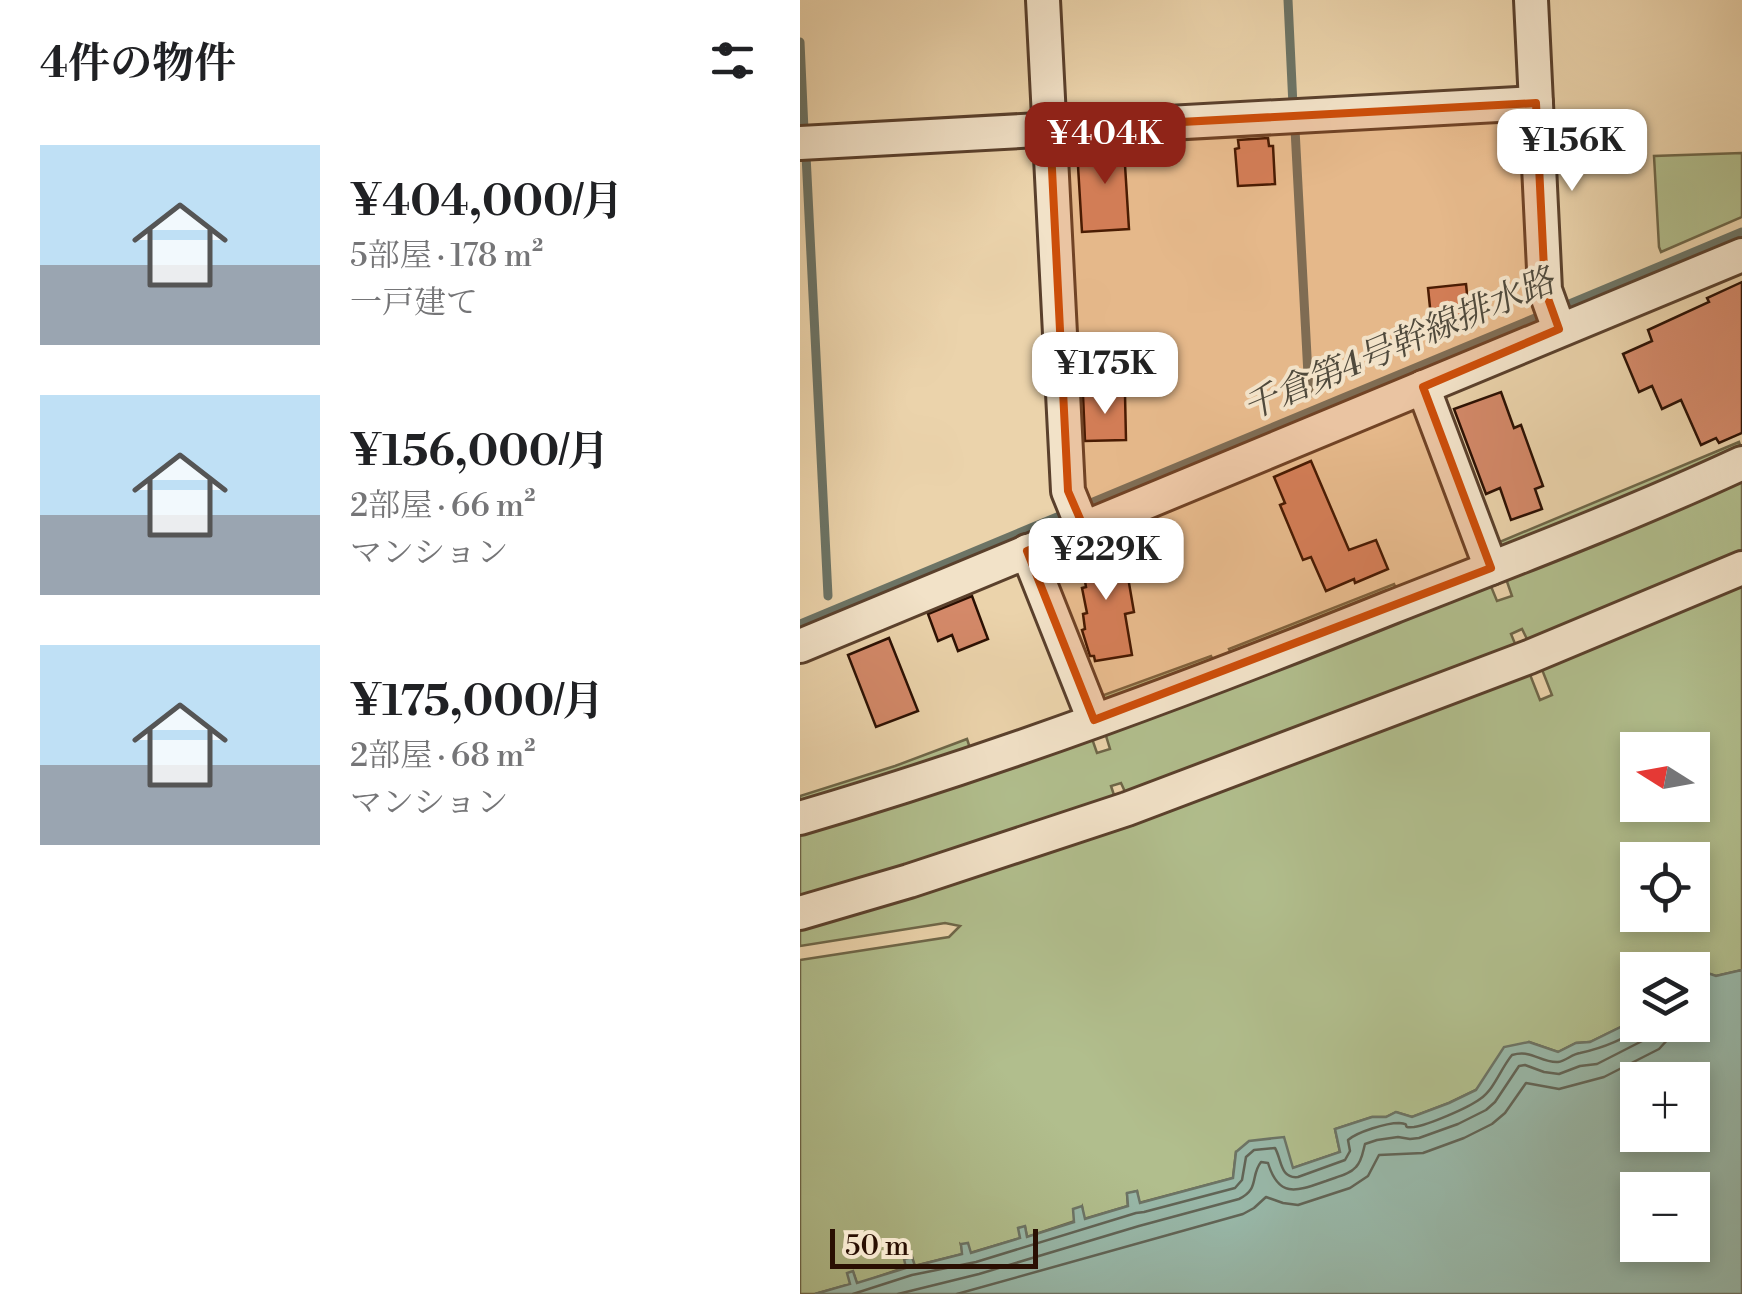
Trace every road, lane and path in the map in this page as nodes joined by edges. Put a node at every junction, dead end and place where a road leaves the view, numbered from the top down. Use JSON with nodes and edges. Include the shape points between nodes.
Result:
{"nodes":[{"id":1,"x":1042,"y":0,"type":"edge"},
{"id":2,"x":1530,"y":0,"type":"edge"},
{"id":3,"x":1536,"y":103,"type":"junction"},
{"id":4,"x":1050,"y":129,"type":"junction"},
{"id":5,"x":800,"y":143,"type":"edge"},
{"id":6,"x":1742,"y":254,"type":"edge"},
{"id":7,"x":1554,"y":316,"type":"junction"},
{"id":8,"x":1423,"y":387,"type":"junction"},
{"id":9,"x":1742,"y":462,"type":"edge"},
{"id":10,"x":1078,"y":514,"type":"junction"},
{"id":11,"x":1027,"y":552,"type":"junction"},
{"id":12,"x":1491,"y":568,"type":"junction"},
{"id":13,"x":1742,"y":568,"type":"edge"},
{"id":14,"x":800,"y":646,"type":"edge"},
{"id":15,"x":1094,"y":720,"type":"junction"},
{"id":16,"x":800,"y":818,"type":"edge"},
{"id":17,"x":800,"y":914,"type":"edge"}],
"edges":[{"from":1,"to":4,"type":"street"},
{"from":2,"to":3,"type":"street"},
{"from":3,"to":4,"type":"street"},
{"from":3,"to":7,"type":"street","via":[[1545,290]]},
{"from":4,"to":5,"type":"street"},
{"from":4,"to":10,"type":"street","via":[[1068,492]]},
{"from":6,"to":7,"type":"street"},
{"from":7,"to":8,"type":"street"},
{"from":8,"to":10,"type":"street"},
{"from":8,"to":12,"type":"street"},
{"from":9,"to":12,"type":"street"},
{"from":10,"to":11,"type":"street"},
{"from":11,"to":14,"type":"street"},
{"from":11,"to":15,"type":"street"},
{"from":12,"to":15,"type":"street"},
{"from":13,"to":17,"type":"street","via":[[1126,809]]},
{"from":15,"to":16,"type":"street"}]}
